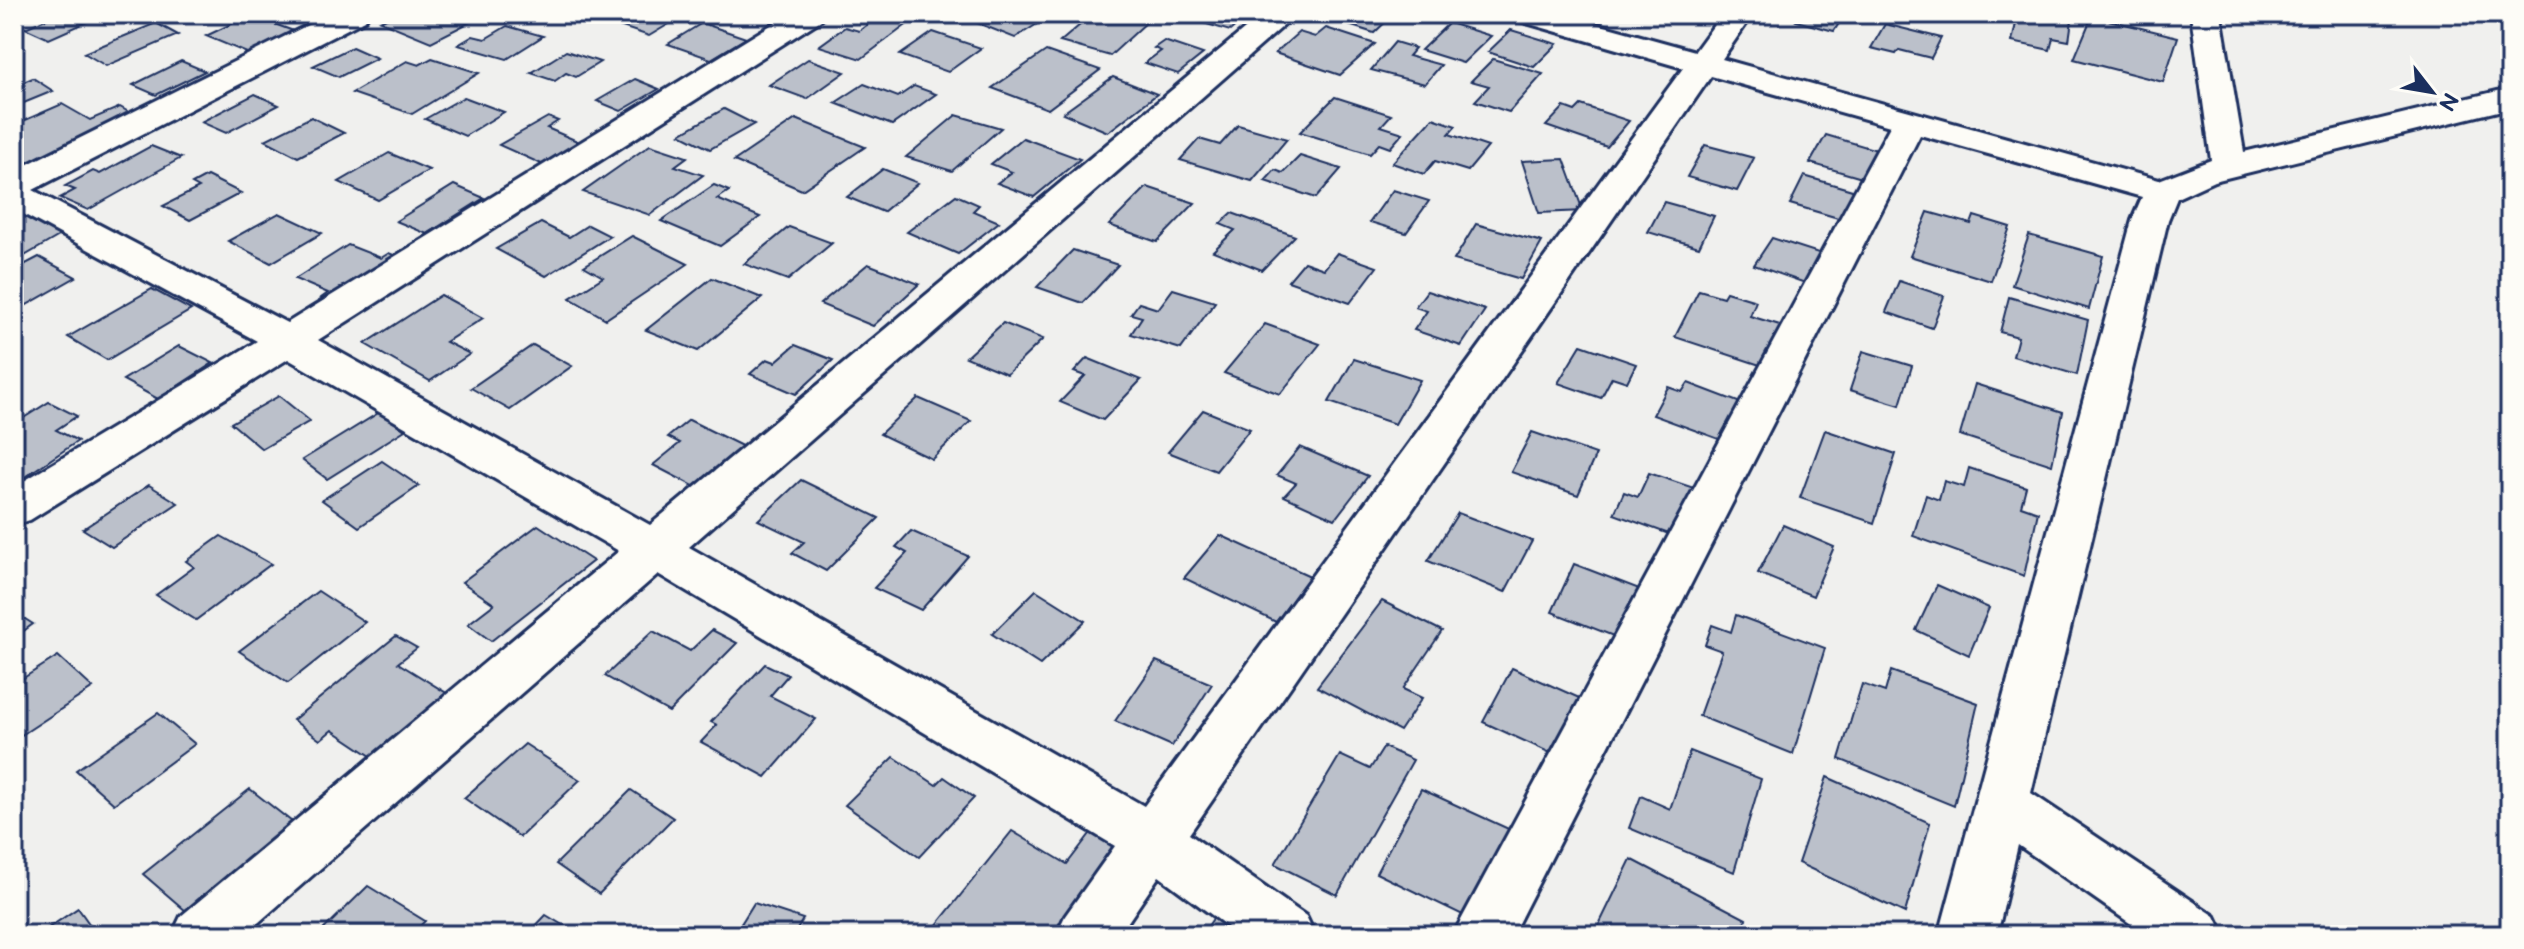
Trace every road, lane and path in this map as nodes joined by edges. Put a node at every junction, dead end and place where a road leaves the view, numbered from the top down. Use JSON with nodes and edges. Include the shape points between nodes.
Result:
{"nodes":[{"id":1,"x":354,"y":14,"type":"edge"},
{"id":2,"x":810,"y":14,"type":"edge"},
{"id":3,"x":1282,"y":14,"type":"edge"},
{"id":4,"x":1527,"y":14,"type":"edge"},
{"id":5,"x":1738,"y":14,"type":"edge"},
{"id":6,"x":2206,"y":14,"type":"edge"},
{"id":7,"x":1702,"y":63,"type":"junction"},
{"id":8,"x":2510,"y":98,"type":"edge"},
{"id":9,"x":1909,"y":123,"type":"junction"},
{"id":10,"x":2229,"y":166,"type":"junction"},
{"id":11,"x":14,"y":185,"type":"edge"},
{"id":12,"x":2162,"y":192,"type":"junction"},
{"id":13,"x":14,"y":194,"type":"edge"},
{"id":14,"x":288,"y":341,"type":"junction"},
{"id":15,"x":14,"y":508,"type":"edge"},
{"id":16,"x":652,"y":548,"type":"junction"},
{"id":17,"x":2002,"y":803,"type":"junction"},
{"id":18,"x":1152,"y":839,"type":"junction"},
{"id":19,"x":201,"y":935,"type":"edge"},
{"id":20,"x":1085,"y":935,"type":"edge"},
{"id":21,"x":1286,"y":935,"type":"edge"},
{"id":22,"x":1482,"y":935,"type":"edge"},
{"id":23,"x":1968,"y":935,"type":"edge"},
{"id":24,"x":2195,"y":935,"type":"edge"}],
"edges":[{"from":1,"to":11,"type":"street"},
{"from":2,"to":14,"type":"street"},
{"from":3,"to":16,"type":"street"},
{"from":4,"to":7,"type":"street"},
{"from":5,"to":7,"type":"street"},
{"from":6,"to":10,"type":"street"},
{"from":7,"to":9,"type":"street"},
{"from":7,"to":18,"type":"street"},
{"from":8,"to":10,"type":"street"},
{"from":9,"to":12,"type":"street"},
{"from":9,"to":22,"type":"street"},
{"from":10,"to":12,"type":"street"},
{"from":12,"to":17,"type":"street","via":[[2150,220]]},
{"from":13,"to":14,"type":"street"},
{"from":14,"to":15,"type":"street"},
{"from":14,"to":16,"type":"street"},
{"from":16,"to":18,"type":"street"},
{"from":16,"to":19,"type":"street"},
{"from":17,"to":23,"type":"street"},
{"from":17,"to":24,"type":"street"},
{"from":18,"to":20,"type":"street"},
{"from":18,"to":21,"type":"street"}]}
